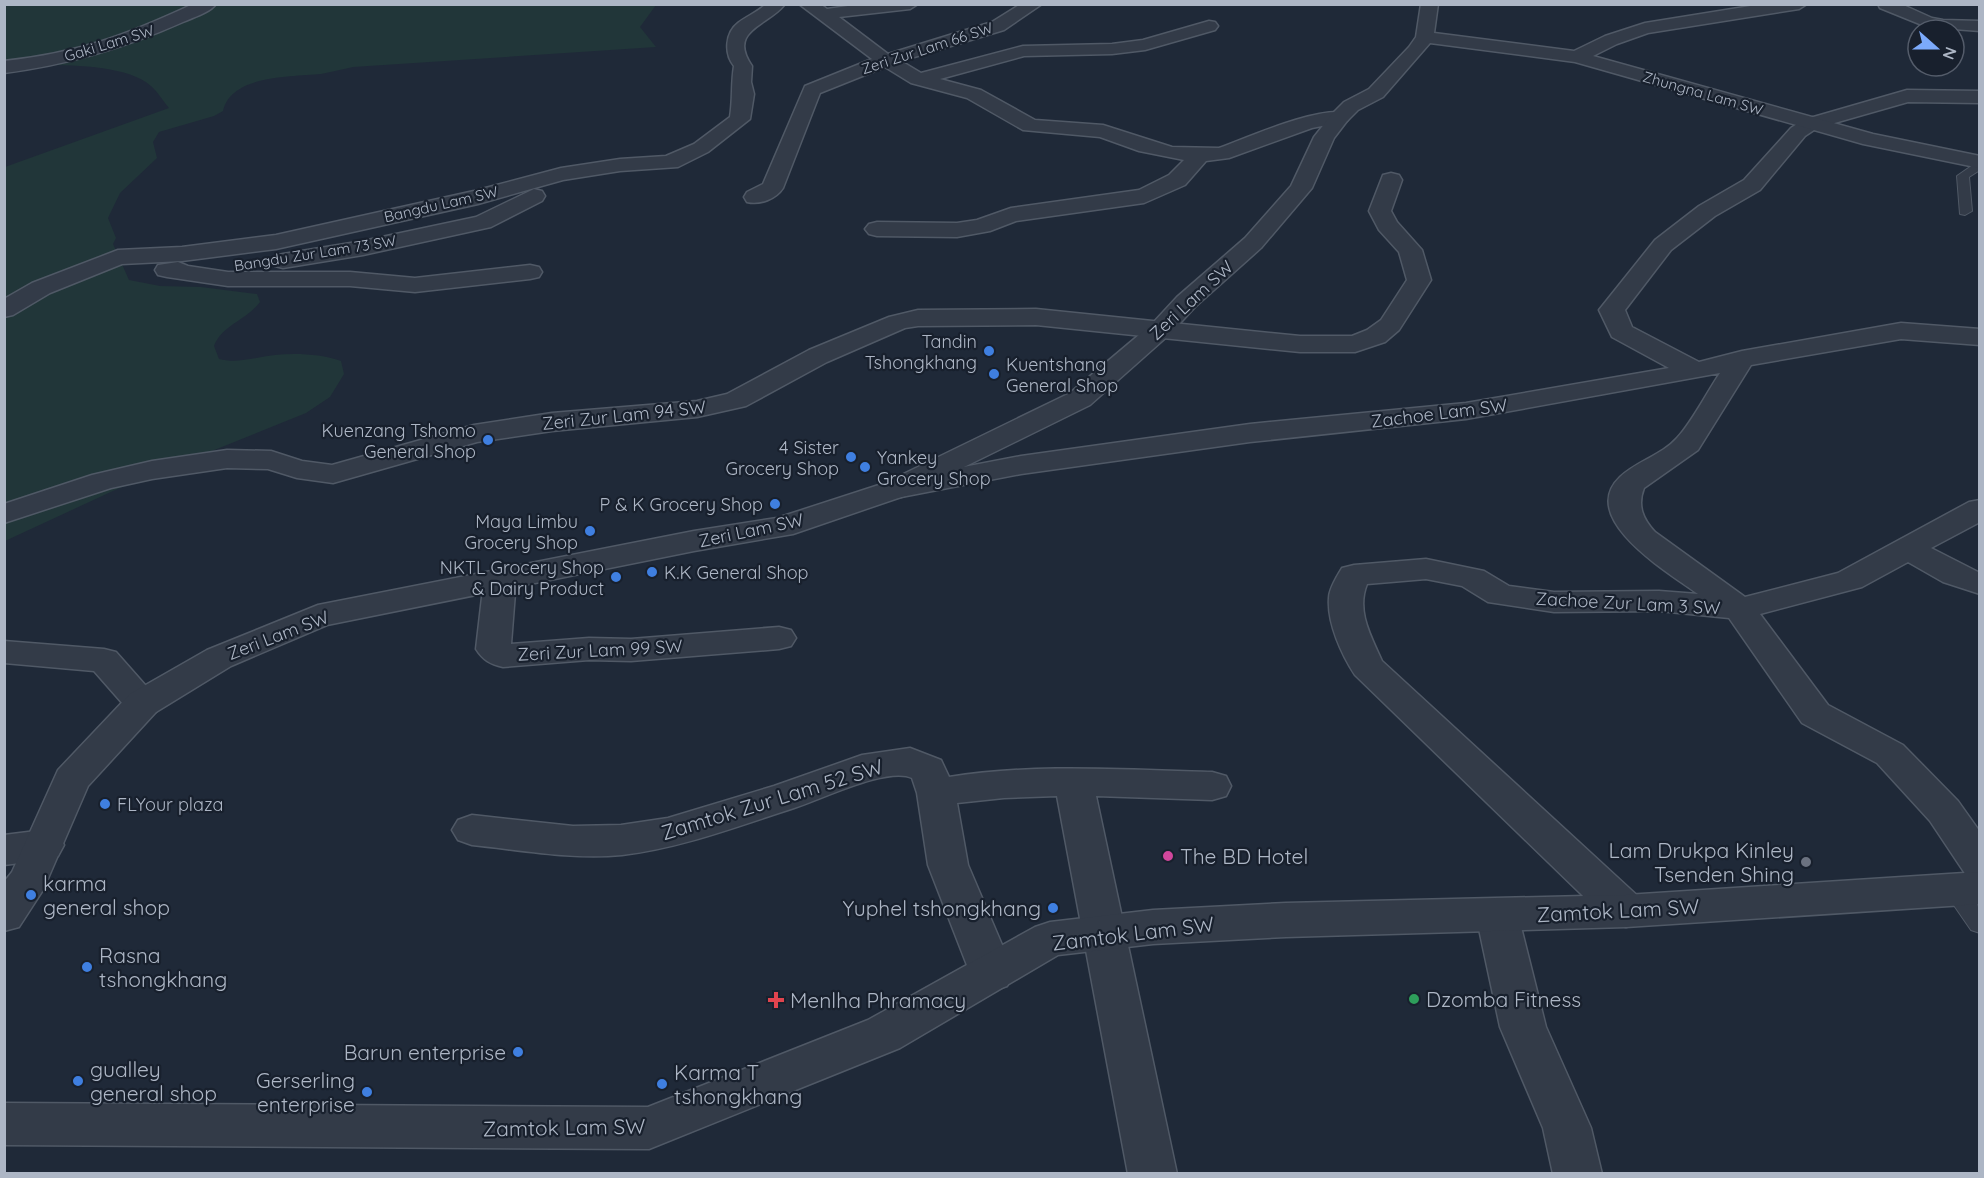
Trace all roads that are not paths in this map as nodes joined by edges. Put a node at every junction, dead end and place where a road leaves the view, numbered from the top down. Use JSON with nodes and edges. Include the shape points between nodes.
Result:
{"nodes":[{"id":1,"x":208,"y":4,"type":"edge"},
{"id":2,"x":777,"y":4,"type":"edge"},
{"id":3,"x":910,"y":4,"type":"edge"},
{"id":4,"x":1034,"y":4,"type":"edge"},
{"id":5,"x":1430,"y":4,"type":"edge"},
{"id":6,"x":1799,"y":4,"type":"edge"},
{"id":7,"x":1886,"y":4,"type":"edge"},
{"id":8,"x":815,"y":9,"type":"edge"},
{"id":9,"x":1209,"y":26,"type":"dead end"},
{"id":10,"x":1980,"y":26,"type":"edge"},
{"id":11,"x":1425,"y":37,"type":"junction"},
{"id":12,"x":1577,"y":57,"type":"junction"},
{"id":13,"x":886,"y":60,"type":"junction"},
{"id":14,"x":4,"y":67,"type":"edge"},
{"id":15,"x":918,"y":79,"type":"junction"},
{"id":16,"x":1980,"y":97,"type":"edge"},
{"id":17,"x":1340,"y":117,"type":"junction"},
{"id":18,"x":1810,"y":124,"type":"junction"},
{"id":19,"x":1200,"y":155,"type":"junction"},
{"id":20,"x":1980,"y":163,"type":"edge"},
{"id":21,"x":561,"y":174,"type":"junction"},
{"id":22,"x":1391,"y":180,"type":"dead end"},
{"id":23,"x":755,"y":197,"type":"dead end"},
{"id":24,"x":1965,"y":211,"type":"dead end"},
{"id":25,"x":877,"y":229,"type":"dead end"},
{"id":26,"x":530,"y":272,"type":"dead end"},
{"id":27,"x":4,"y":310,"type":"edge"},
{"id":28,"x":1161,"y":328,"type":"junction"},
{"id":29,"x":1980,"y":337,"type":"edge"},
{"id":30,"x":1742,"y":359,"type":"junction"},
{"id":31,"x":1696,"y":371,"type":"junction"},
{"id":32,"x":896,"y":489,"type":"junction"},
{"id":33,"x":1980,"y":509,"type":"edge"},
{"id":34,"x":4,"y":513,"type":"edge"},
{"id":35,"x":1907,"y":548,"type":"junction"},
{"id":36,"x":500,"y":580,"type":"junction"},
{"id":37,"x":1980,"y":584,"type":"edge"},
{"id":38,"x":1739,"y":609,"type":"junction"},
{"id":39,"x":779,"y":638,"type":"dead end"},
{"id":40,"x":4,"y":652,"type":"edge"},
{"id":41,"x":143,"y":703,"type":"junction"},
{"id":42,"x":1074,"y":783,"type":"junction"},
{"id":43,"x":1212,"y":786,"type":"dead end"},
{"id":44,"x":936,"y":793,"type":"junction"},
{"id":45,"x":472,"y":830,"type":"dead end"},
{"id":46,"x":44,"y":845,"type":"junction"},
{"id":47,"x":4,"y":850,"type":"edge"},
{"id":48,"x":1971,"y":880,"type":"edge"},
{"id":49,"x":1626,"y":911,"type":"junction"},
{"id":50,"x":4,"y":915,"type":"edge"},
{"id":51,"x":1497,"y":915,"type":"junction"},
{"id":52,"x":1980,"y":922,"type":"edge"},
{"id":53,"x":1104,"y":932,"type":"junction"},
{"id":54,"x":992,"y":973,"type":"junction"},
{"id":55,"x":4,"y":1124,"type":"edge"},
{"id":56,"x":1153,"y":1173,"type":"edge"},
{"id":57,"x":1578,"y":1173,"type":"edge"}],
"edges":[{"from":1,"to":14,"type":"street","name":"Gaki Lam SW","via":[[103,48]]},
{"from":2,"to":21,"type":"street","name":"Bangdu Lam SW","via":[[743,27],[736,40],[744,94],[740,119],[701,148],[670,162]]},
{"from":3,"to":8,"type":"street"},
{"from":4,"to":13,"type":"street","name":"Zeri Zur Lam 66 SW","via":[[998,26]]},
{"from":5,"to":11,"type":"street"},
{"from":6,"to":12,"type":"street","via":[[1645,28]]},
{"from":7,"to":10,"type":"street","via":[[1927,22]]},
{"from":8,"to":13,"type":"street"},
{"from":9,"to":15,"type":"street","via":[[1145,45],[1023,51]]},
{"from":11,"to":12,"type":"street","name":"Zhungna Lam SW"},
{"from":11,"to":17,"type":"street","name":"Zeri Lam SW","via":[[1376,93],[1351,106]]},
{"from":12,"to":18,"type":"street","name":"Zhungna Lam SW"},
{"from":13,"to":15,"type":"street"},
{"from":13,"to":23,"type":"street","name":"Zeri Zur Lam 66 SW","via":[[812,90],[772,188]]},
{"from":15,"to":19,"type":"street","via":[[974,94],[1030,126],[1103,131],[1146,147]]},
{"from":16,"to":18,"type":"street","via":[[1907,96]]},
{"from":17,"to":19,"type":"street","via":[[1307,123],[1222,154]]},
{"from":17,"to":28,"type":"street","name":"Zeri Lam SW","via":[[1323,137],[1301,188],[1253,243]]},
{"from":18,"to":20,"type":"street","name":"Zhungna Lam SW"},
{"from":18,"to":31,"type":"street","via":[[1798,132],[1752,185],[1707,211],[1664,245],[1612,310],[1621,332]]},
{"from":19,"to":25,"type":"street","via":[[1177,180],[1144,196],[1011,215],[965,229]]},
{"from":20,"to":24,"type":"lane","via":[[1963,176]]},
{"from":21,"to":26,"type":"street","name":"Bangdu Zur Lam 73 SW","via":[[531,198],[483,222],[363,248],[245,267],[167,270],[228,279],[351,279],[415,285]]},
{"from":21,"to":27,"type":"street","name":"Bangdu Lam SW","via":[[478,197],[276,242],[182,254],[118,257],[41,288]]},
{"from":22,"to":28,"type":"street","name":"Zeri Zur Lam 94 SW","via":[[1380,211],[1410,250],[1419,280],[1390,325],[1376,336],[1355,344],[1300,344]]},
{"from":28,"to":32,"type":"street","name":"Zeri Lam SW","via":[[1080,399]]},
{"from":28,"to":34,"type":"street","name":"Zeri Zur Lam 94 SW","via":[[1036,317],[918,318],[898,322],[818,356],[736,400],[697,409],[552,422],[474,434],[333,474],[297,469],[271,460],[227,459],[152,470]]},
{"from":29,"to":30,"type":"street","name":"Zachoe Lam SW","via":[[1901,331]]},
{"from":30,"to":31,"type":"street","name":"Zachoe Lam SW"},
{"from":30,"to":38,"type":"street","via":[[1688,444],[1631,483],[1625,497],[1629,518],[1644,539]]},
{"from":31,"to":32,"type":"street","name":"Zachoe Lam SW","via":[[1466,411],[1250,433],[1021,465]]},
{"from":32,"to":36,"type":"street","name":"Zeri Lam SW","via":[[782,528]]},
{"from":33,"to":35,"type":"street","name":"Zachoe Zur Lam 3 SW"},
{"from":35,"to":37,"type":"street"},
{"from":35,"to":38,"type":"street","name":"Zachoe Zur Lam 3 SW","via":[[1850,579]]},
{"from":36,"to":39,"type":"street","name":"Zeri Zur Lam 99 SW","via":[[493,649],[503,656]]},
{"from":36,"to":41,"type":"street","name":"Zeri Lam SW","via":[[318,616],[219,658]]},
{"from":38,"to":48,"type":"street","via":[[1815,714],[1890,754],[1944,811]]},
{"from":38,"to":49,"type":"street","name":"Zachoe Zur Lam 3 SW","via":[[1659,601],[1554,602],[1500,595],[1472,578],[1426,569],[1354,575],[1345,597],[1349,624],[1367,667]]},
{"from":40,"to":41,"type":"street","via":[[104,660]]},
{"from":41,"to":46,"type":"street","name":"Zeri Lam SW","via":[[72,780]]},
{"from":42,"to":43,"type":"street"},
{"from":42,"to":44,"type":"street","via":[[973,786]]},
{"from":42,"to":53,"type":"street"},
{"from":44,"to":45,"type":"street","name":"Zamtok Zur Lam 52 SW","via":[[928,770],[910,760],[862,768],[788,796],[668,833],[621,840],[573,841]]},
{"from":44,"to":54,"type":"street","name":"Zamtok Zur Lam 52 SW","via":[[948,865]]},
{"from":46,"to":47,"type":"street"},
{"from":46,"to":50,"type":"street","name":"Zeri Lam SW","via":[[29,879]]},
{"from":48,"to":49,"type":"street","name":"Zamtok Lam SW"},
{"from":48,"to":52,"type":"lane"},
{"from":49,"to":51,"type":"street","name":"Zamtok Lam SW"},
{"from":51,"to":53,"type":"street","name":"Zamtok Lam SW","via":[[1286,920]]},
{"from":51,"to":57,"type":"street","via":[[1523,1027],[1567,1128]]},
{"from":53,"to":54,"type":"street","name":"Zamtok Lam SW","via":[[1050,939]]},
{"from":53,"to":56,"type":"street"},
{"from":54,"to":55,"type":"street","name":"Zamtok Lam SW","via":[[884,1034],[649,1128]]}]}
